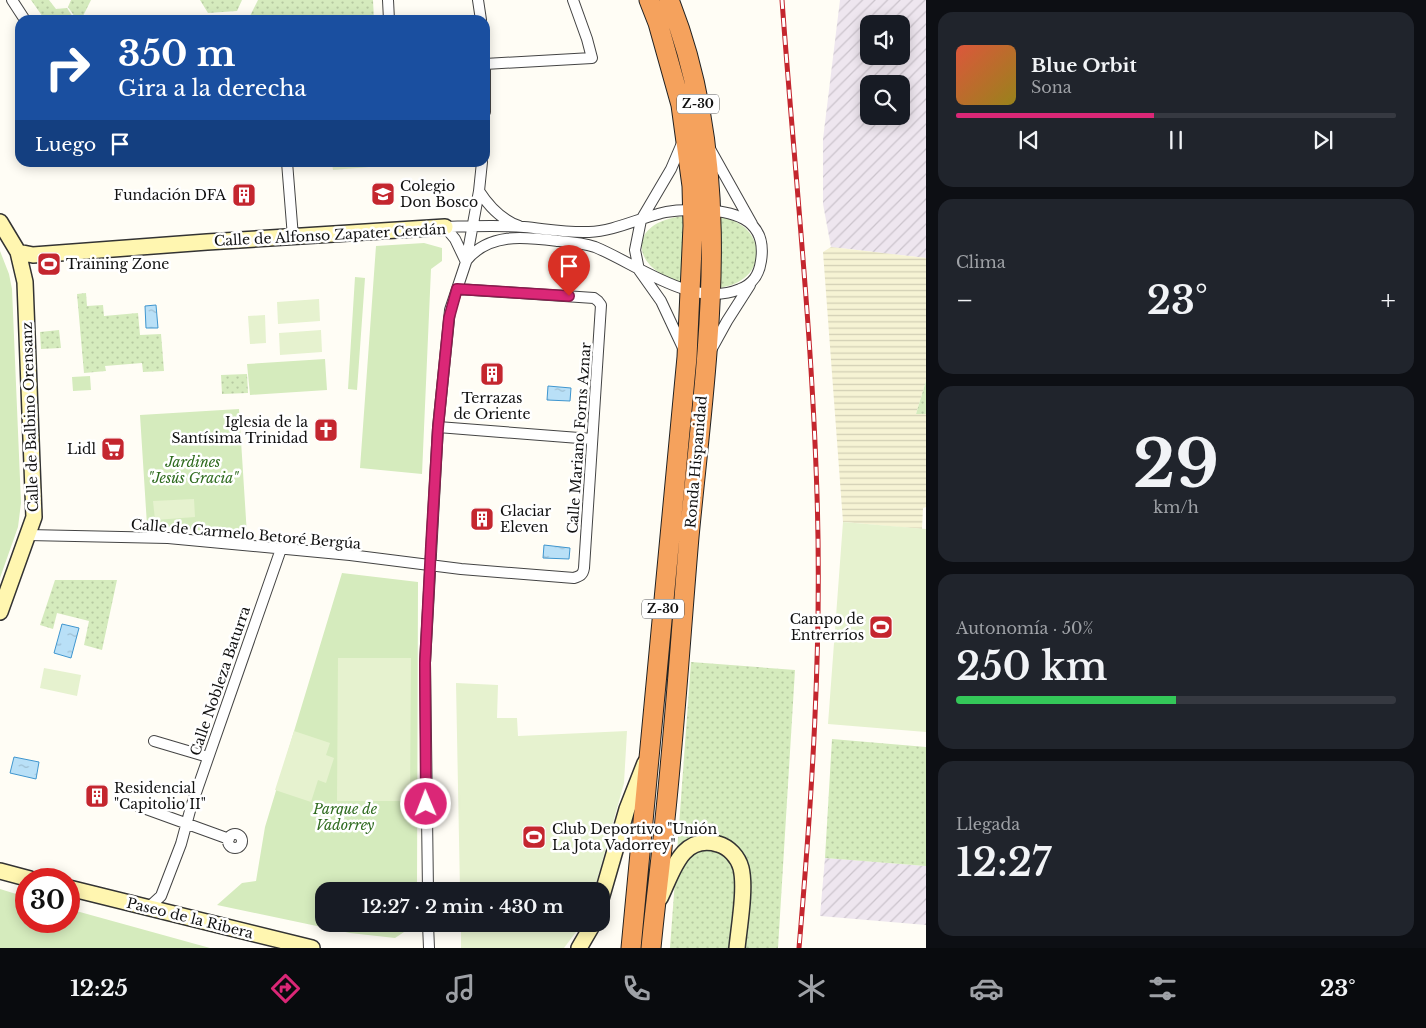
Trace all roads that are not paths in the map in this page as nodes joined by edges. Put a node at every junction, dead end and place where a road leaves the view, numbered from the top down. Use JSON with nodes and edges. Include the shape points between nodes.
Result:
{"nodes":[{"id":1,"x":12,"y":0,"type":"edge"},
{"id":2,"x":388,"y":0,"type":"edge"},
{"id":3,"x":478,"y":0,"type":"edge"},
{"id":4,"x":573,"y":0,"type":"edge"},
{"id":5,"x":649,"y":0,"type":"edge"},
{"id":6,"x":670,"y":0,"type":"edge"},
{"id":7,"x":22,"y":15,"type":"edge"},
{"id":8,"x":389,"y":15,"type":"edge"},
{"id":9,"x":480,"y":15,"type":"edge"},
{"id":10,"x":490,"y":63,"type":"edge"},
{"id":11,"x":685,"y":136,"type":"junction"},
{"id":12,"x":706,"y":144,"type":"junction"},
{"id":13,"x":287,"y":167,"type":"edge"},
{"id":14,"x":481,"y":167,"type":"edge"},
{"id":15,"x":479,"y":191,"type":"junction"},
{"id":16,"x":692,"y":210,"type":"junction"},
{"id":17,"x":711,"y":211,"type":"junction"},
{"id":18,"x":642,"y":220,"type":"junction"},
{"id":19,"x":0,"y":222,"type":"edge"},
{"id":20,"x":473,"y":226,"type":"junction"},
{"id":21,"x":522,"y":227,"type":"junction"},
{"id":22,"x":754,"y":227,"type":"junction"},
{"id":23,"x":445,"y":228,"type":"junction"},
{"id":24,"x":293,"y":238,"type":"junction"},
{"id":25,"x":18,"y":252,"type":"junction"},
{"id":26,"x":466,"y":262,"type":"junction"},
{"id":27,"x":638,"y":270,"type":"junction"},
{"id":28,"x":752,"y":283,"type":"junction"},
{"id":29,"x":457,"y":289,"type":"junction"},
{"id":30,"x":691,"y":291,"type":"junction"},
{"id":31,"x":711,"y":293,"type":"junction"},
{"id":32,"x":687,"y":357,"type":"junction"},
{"id":33,"x":706,"y":360,"type":"junction"},
{"id":34,"x":438,"y":428,"type":"junction"},
{"id":35,"x":592,"y":439,"type":"junction"},
{"id":36,"x":28,"y":535,"type":"junction"},
{"id":37,"x":281,"y":548,"type":"junction"},
{"id":38,"x":430,"y":565,"type":"junction"},
{"id":39,"x":583,"y":574,"type":"joint"},
{"id":40,"x":0,"y":612,"type":"edge"},
{"id":41,"x":154,"y":741,"type":"dead end"},
{"id":42,"x":651,"y":748,"type":"junction"},
{"id":43,"x":208,"y":758,"type":"junction"},
{"id":44,"x":138,"y":806,"type":"dead end"},
{"id":45,"x":187,"y":824,"type":"junction"},
{"id":46,"x":229,"y":839,"type":"dead end"},
{"id":47,"x":0,"y":871,"type":"edge"},
{"id":48,"x":15,"y":875,"type":"edge"},
{"id":49,"x":428,"y":882,"type":"edge"},
{"id":50,"x":606,"y":882,"type":"edge"},
{"id":51,"x":80,"y":891,"type":"edge"},
{"id":52,"x":162,"y":896,"type":"junction"},
{"id":53,"x":148,"y":908,"type":"junction"},
{"id":54,"x":655,"y":908,"type":"junction"},
{"id":55,"x":167,"y":912,"type":"junction"},
{"id":56,"x":428,"y":932,"type":"edge"},
{"id":57,"x":588,"y":932,"type":"edge"},
{"id":58,"x":428,"y":947,"type":"edge"},
{"id":59,"x":312,"y":948,"type":"edge"},
{"id":60,"x":578,"y":948,"type":"edge"},
{"id":61,"x":631,"y":948,"type":"edge"},
{"id":62,"x":651,"y":948,"type":"edge"},
{"id":63,"x":737,"y":948,"type":"edge"}],
"edges":[{"from":1,"to":7,"type":"street"},
{"from":2,"to":8,"type":"street"},
{"from":3,"to":9,"type":"street"},
{"from":4,"to":10,"type":"street","via":[[592,58]]},
{"from":5,"to":11,"type":"highway","name":"Ronda Hispanidad","number":"Z-30","via":[[678,97]]},
{"from":6,"to":12,"type":"highway","name":"Ronda Hispanidad","number":"Z-30","via":[[691,69]]},
{"from":11,"to":16,"type":"highway","name":"Ronda Hispanidad","number":"Z-30"},
{"from":11,"to":18,"type":"street","via":[[671,170]]},
{"from":12,"to":17,"type":"highway","name":"Ronda Hispanidad","number":"Z-30"},
{"from":12,"to":22,"type":"street"},
{"from":13,"to":24,"type":"street"},
{"from":14,"to":15,"type":"street"},
{"from":15,"to":20,"type":"street"},
{"from":15,"to":21,"type":"street","via":[[498,213]]},
{"from":16,"to":17,"type":"street","name":"Calle de Alfonso Zapater Cerdán"},
{"from":16,"to":18,"type":"street","name":"Calle de Alfonso Zapater Cerdán","via":[[658,214]]},
{"from":16,"to":30,"type":"highway","name":"Ronda Hispanidad","number":"Z-30"},
{"from":17,"to":22,"type":"street","name":"Calle de Alfonso Zapater Cerdán","via":[[740,216]]},
{"from":17,"to":31,"type":"highway","name":"Ronda Hispanidad","number":"Z-30"},
{"from":18,"to":21,"type":"street","name":"Calle de Alfonso Zapater Cerdán","via":[[591,232]]},
{"from":18,"to":27,"type":"street","via":[[636,242]]},
{"from":19,"to":25,"type":"street","name":"Calle de Balbino Orensanz"},
{"from":20,"to":21,"type":"street","name":"Calle de Alfonso Zapater Cerdán"},
{"from":20,"to":23,"type":"street","name":"Calle de Alfonso Zapater Cerdán"},
{"from":20,"to":26,"type":"street"},
{"from":22,"to":28,"type":"street","via":[[761,241],[762,256],[759,272]]},
{"from":23,"to":24,"type":"street","name":"Calle de Alfonso Zapater Cerdán"},
{"from":23,"to":26,"type":"street"},
{"from":24,"to":25,"type":"street","name":"Calle de Alfonso Zapater Cerdán","via":[[32,255]]},
{"from":25,"to":36,"type":"street","name":"Calle de Balbino Orensanz","via":[[25,282],[34,506]]},
{"from":26,"to":27,"type":"street","via":[[473,253],[505,238],[524,237],[589,245]]},
{"from":26,"to":29,"type":"street"},
{"from":27,"to":30,"type":"street"},
{"from":27,"to":32,"type":"street","via":[[662,301]]},
{"from":28,"to":31,"type":"street","via":[[734,292]]},
{"from":28,"to":33,"type":"street"},
{"from":29,"to":34,"type":"street","via":[[450,310]]},
{"from":29,"to":35,"type":"street","name":"Calle Mariano Forns Aznar","via":[[594,298],[598,301],[601,305]]},
{"from":30,"to":31,"type":"street"},
{"from":30,"to":32,"type":"highway","name":"Ronda Hispanidad","number":"Z-30"},
{"from":31,"to":33,"type":"highway","name":"Ronda Hispanidad","number":"Z-30"},
{"from":32,"to":42,"type":"highway","name":"Ronda Hispanidad","number":"Z-30"},
{"from":33,"to":54,"type":"highway","name":"Ronda Hispanidad","number":"Z-30","via":[[666,818]]},
{"from":34,"to":35,"type":"street"},
{"from":34,"to":38,"type":"street"},
{"from":35,"to":39,"type":"street","name":"Calle Mariano Forns Aznar"},
{"from":36,"to":37,"type":"street","name":"Calle de Carmelo Betoré Bergúa","via":[[168,538]]},
{"from":36,"to":40,"type":"street","name":"Calle de Balbino Orensanz"},
{"from":37,"to":38,"type":"street","name":"Calle de Carmelo Betoré Bergúa"},
{"from":37,"to":43,"type":"street","name":"Calle Nobleza Baturra"},
{"from":38,"to":39,"type":"street","name":"Calle de Carmelo Betoré Bergúa","via":[[574,578]]},
{"from":38,"to":49,"type":"street","via":[[425,663]]},
{"from":41,"to":43,"type":"street"},
{"from":42,"to":50,"type":"street","via":[[627,809]]},
{"from":42,"to":61,"type":"highway","name":"Ronda Hispanidad","number":"Z-30"},
{"from":43,"to":45,"type":"street","name":"Calle Nobleza Baturra"},
{"from":44,"to":45,"type":"street"},
{"from":45,"to":46,"type":"street"},
{"from":45,"to":52,"type":"street","name":"Calle Nobleza Baturra"},
{"from":47,"to":48,"type":"street"},
{"from":51,"to":53,"type":"street","name":"Paseo de la Ribera"},
{"from":52,"to":53,"type":"street"},
{"from":52,"to":55,"type":"street"},
{"from":53,"to":55,"type":"street","name":"Paseo de la Ribera"},
{"from":54,"to":62,"type":"highway","name":"Ronda Hispanidad","number":"Z-30"},
{"from":54,"to":63,"type":"street","via":[[672,869],[688,849],[698,844],[721,845],[735,856],[741,869]]},
{"from":55,"to":59,"type":"street","name":"Paseo de la Ribera"},
{"from":56,"to":58,"type":"street"},
{"from":57,"to":60,"type":"street"}]}
